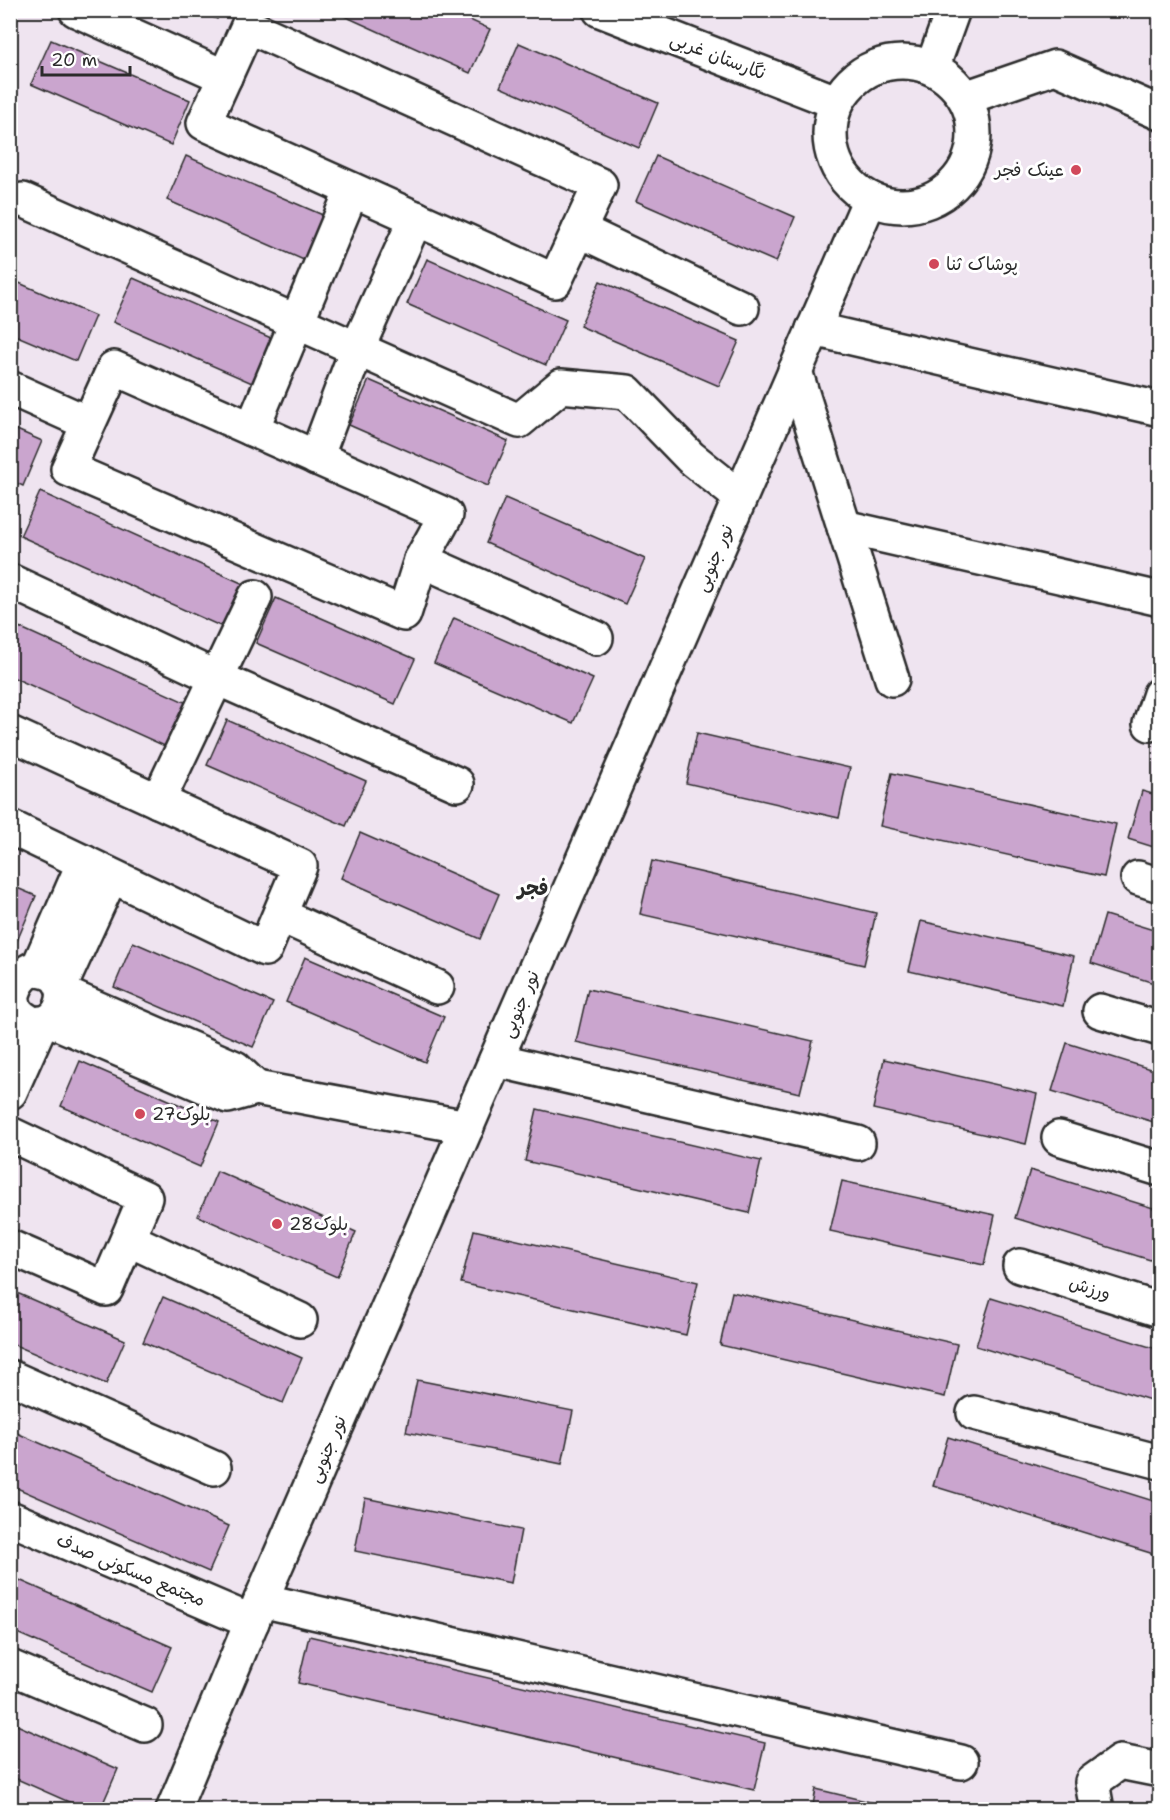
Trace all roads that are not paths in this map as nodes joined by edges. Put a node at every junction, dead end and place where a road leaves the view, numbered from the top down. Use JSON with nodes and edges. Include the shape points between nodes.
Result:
{"nodes":[{"id":1,"x":76,"y":10,"type":"edge"},
{"id":2,"x":600,"y":10,"type":"edge"},
{"id":3,"x":953,"y":10,"type":"edge"},
{"id":4,"x":932,"y":68,"type":"junction"},
{"id":5,"x":225,"y":76,"type":"junction"},
{"id":6,"x":965,"y":98,"type":"junction"},
{"id":7,"x":836,"y":102,"type":"junction"},
{"id":8,"x":1160,"y":113,"type":"edge"},
{"id":9,"x":352,"y":190,"type":"junction"},
{"id":10,"x":870,"y":199,"type":"junction"},
{"id":11,"x":24,"y":200,"type":"dead end"},
{"id":12,"x":416,"y":218,"type":"junction"},
{"id":13,"x":579,"y":230,"type":"junction"},
{"id":14,"x":742,"y":308,"type":"dead end"},
{"id":15,"x":297,"y":322,"type":"junction"},
{"id":16,"x":813,"y":329,"type":"junction"},
{"id":17,"x":357,"y":349,"type":"junction"},
{"id":18,"x":795,"y":371,"type":"junction"},
{"id":19,"x":10,"y":388,"type":"edge"},
{"id":20,"x":1160,"y":409,"type":"edge"},
{"id":21,"x":88,"y":423,"type":"junction"},
{"id":22,"x":252,"y":429,"type":"junction"},
{"id":23,"x":316,"y":458,"type":"junction"},
{"id":24,"x":740,"y":497,"type":"junction"},
{"id":25,"x":844,"y":527,"type":"junction"},
{"id":26,"x":421,"y":560,"type":"junction"},
{"id":27,"x":10,"y":581,"type":"edge"},
{"id":28,"x":255,"y":597,"type":"dead end"},
{"id":29,"x":1160,"y":598,"type":"edge"},
{"id":30,"x":596,"y":638,"type":"dead end"},
{"id":31,"x":217,"y":678,"type":"junction"},
{"id":32,"x":892,"y":679,"type":"dead end"},
{"id":33,"x":10,"y":733,"type":"edge"},
{"id":34,"x":457,"y":784,"type":"dead end"},
{"id":35,"x":158,"y":801,"type":"junction"},
{"id":36,"x":10,"y":826,"type":"edge"},
{"id":37,"x":97,"y":869,"type":"junction"},
{"id":38,"x":280,"y":915,"type":"junction"},
{"id":39,"x":437,"y":987,"type":"dead end"},
{"id":40,"x":30,"y":998,"type":"edge"},
{"id":41,"x":1100,"y":1011,"type":"dead end"},
{"id":42,"x":1160,"y":1029,"type":"edge"},
{"id":43,"x":496,"y":1060,"type":"junction"},
{"id":44,"x":10,"y":1092,"type":"edge"},
{"id":45,"x":466,"y":1127,"type":"junction"},
{"id":46,"x":10,"y":1134,"type":"edge"},
{"id":47,"x":1059,"y":1138,"type":"dead end"},
{"id":48,"x":858,"y":1143,"type":"dead end"},
{"id":49,"x":1160,"y":1169,"type":"edge"},
{"id":50,"x":128,"y":1239,"type":"junction"},
{"id":51,"x":10,"y":1247,"type":"edge"},
{"id":52,"x":1020,"y":1266,"type":"dead end"},
{"id":53,"x":1160,"y":1310,"type":"edge"},
{"id":54,"x":300,"y":1320,"type":"dead end"},
{"id":55,"x":10,"y":1377,"type":"edge"},
{"id":56,"x":974,"y":1413,"type":"dead end"},
{"id":57,"x":1160,"y":1462,"type":"edge"},
{"id":58,"x":214,"y":1468,"type":"dead end"},
{"id":59,"x":10,"y":1518,"type":"edge"},
{"id":60,"x":256,"y":1611,"type":"junction"},
{"id":61,"x":10,"y":1667,"type":"edge"},
{"id":62,"x":145,"y":1725,"type":"dead end"},
{"id":63,"x":961,"y":1762,"type":"dead end"},
{"id":64,"x":1160,"y":1770,"type":"edge"},
{"id":65,"x":173,"y":1809,"type":"edge"},
{"id":66,"x":1097,"y":1809,"type":"edge"}],
"edges":[{"from":1,"to":5,"type":"street"},
{"from":2,"to":7,"type":"street","name":"نگارستان غربی"},
{"from":3,"to":4,"type":"street"},
{"from":4,"to":6,"type":"street","via":[[951,80]]},
{"from":4,"to":7,"type":"street","via":[[899,62],[867,70],[849,84]]},
{"from":5,"to":9,"type":"street","via":[[204,123]]},
{"from":5,"to":13,"type":"street","via":[[248,27],[600,185]]},
{"from":6,"to":8,"type":"street","via":[[1055,67]]},
{"from":6,"to":10,"type":"street","via":[[973,120],[974,142],[968,164],[956,183],[937,198],[915,205],[892,206]]},
{"from":7,"to":10,"type":"street","via":[[830,146],[838,168],[851,186]]},
{"from":9,"to":12,"type":"street"},
{"from":9,"to":15,"type":"street"},
{"from":10,"to":16,"type":"street","name":"نور جنوبی"},
{"from":11,"to":15,"type":"street"},
{"from":12,"to":13,"type":"street","via":[[555,281]]},
{"from":12,"to":17,"type":"street"},
{"from":13,"to":14,"type":"street"},
{"from":15,"to":17,"type":"street"},
{"from":15,"to":22,"type":"street"},
{"from":16,"to":18,"type":"street","name":"نور جنوبی"},
{"from":16,"to":20,"type":"street"},
{"from":17,"to":23,"type":"street"},
{"from":17,"to":24,"type":"street","via":[[519,421],[561,386],[627,392],[690,456]]},
{"from":18,"to":24,"type":"street","name":"نور جنوبی"},
{"from":18,"to":25,"type":"street"},
{"from":19,"to":21,"type":"street"},
{"from":21,"to":22,"type":"street","via":[[114,368]]},
{"from":21,"to":26,"type":"street","via":[[68,470],[404,614]]},
{"from":22,"to":23,"type":"street"},
{"from":23,"to":26,"type":"street","via":[[446,515]]},
{"from":24,"to":43,"type":"street","name":"نور جنوبی"},
{"from":25,"to":29,"type":"street"},
{"from":25,"to":32,"type":"street"},
{"from":26,"to":30,"type":"street"},
{"from":27,"to":31,"type":"street"},
{"from":28,"to":31,"type":"street"},
{"from":31,"to":34,"type":"street"},
{"from":31,"to":35,"type":"street"},
{"from":33,"to":35,"type":"street"},
{"from":35,"to":38,"type":"street","via":[[300,866]]},
{"from":36,"to":37,"type":"street"},
{"from":37,"to":38,"type":"street","via":[[265,949]]},
{"from":37,"to":40,"type":"street"},
{"from":38,"to":39,"type":"street"},
{"from":40,"to":44,"type":"street"},
{"from":40,"to":45,"type":"street","via":[[235,1068],[256,1088]]},
{"from":41,"to":42,"type":"street"},
{"from":43,"to":45,"type":"street","name":"نور جنوبی"},
{"from":43,"to":48,"type":"street"},
{"from":45,"to":60,"type":"street","name":"نور جنوبی"},
{"from":46,"to":50,"type":"street","via":[[145,1198]]},
{"from":47,"to":49,"type":"street"},
{"from":50,"to":51,"type":"street","via":[[106,1289]]},
{"from":50,"to":54,"type":"street"},
{"from":52,"to":53,"type":"street","name":"ورزش"},
{"from":55,"to":58,"type":"street"},
{"from":56,"to":57,"type":"street"},
{"from":59,"to":60,"type":"street","name":"مجتمع مسکونی صدف"},
{"from":60,"to":63,"type":"street","name":"مجتمع مسکونی صدف"},
{"from":60,"to":65,"type":"street","name":"نور جنوبی"},
{"from":61,"to":62,"type":"street"},
{"from":64,"to":66,"type":"street","via":[[1120,1762],[1092,1782]]}]}
